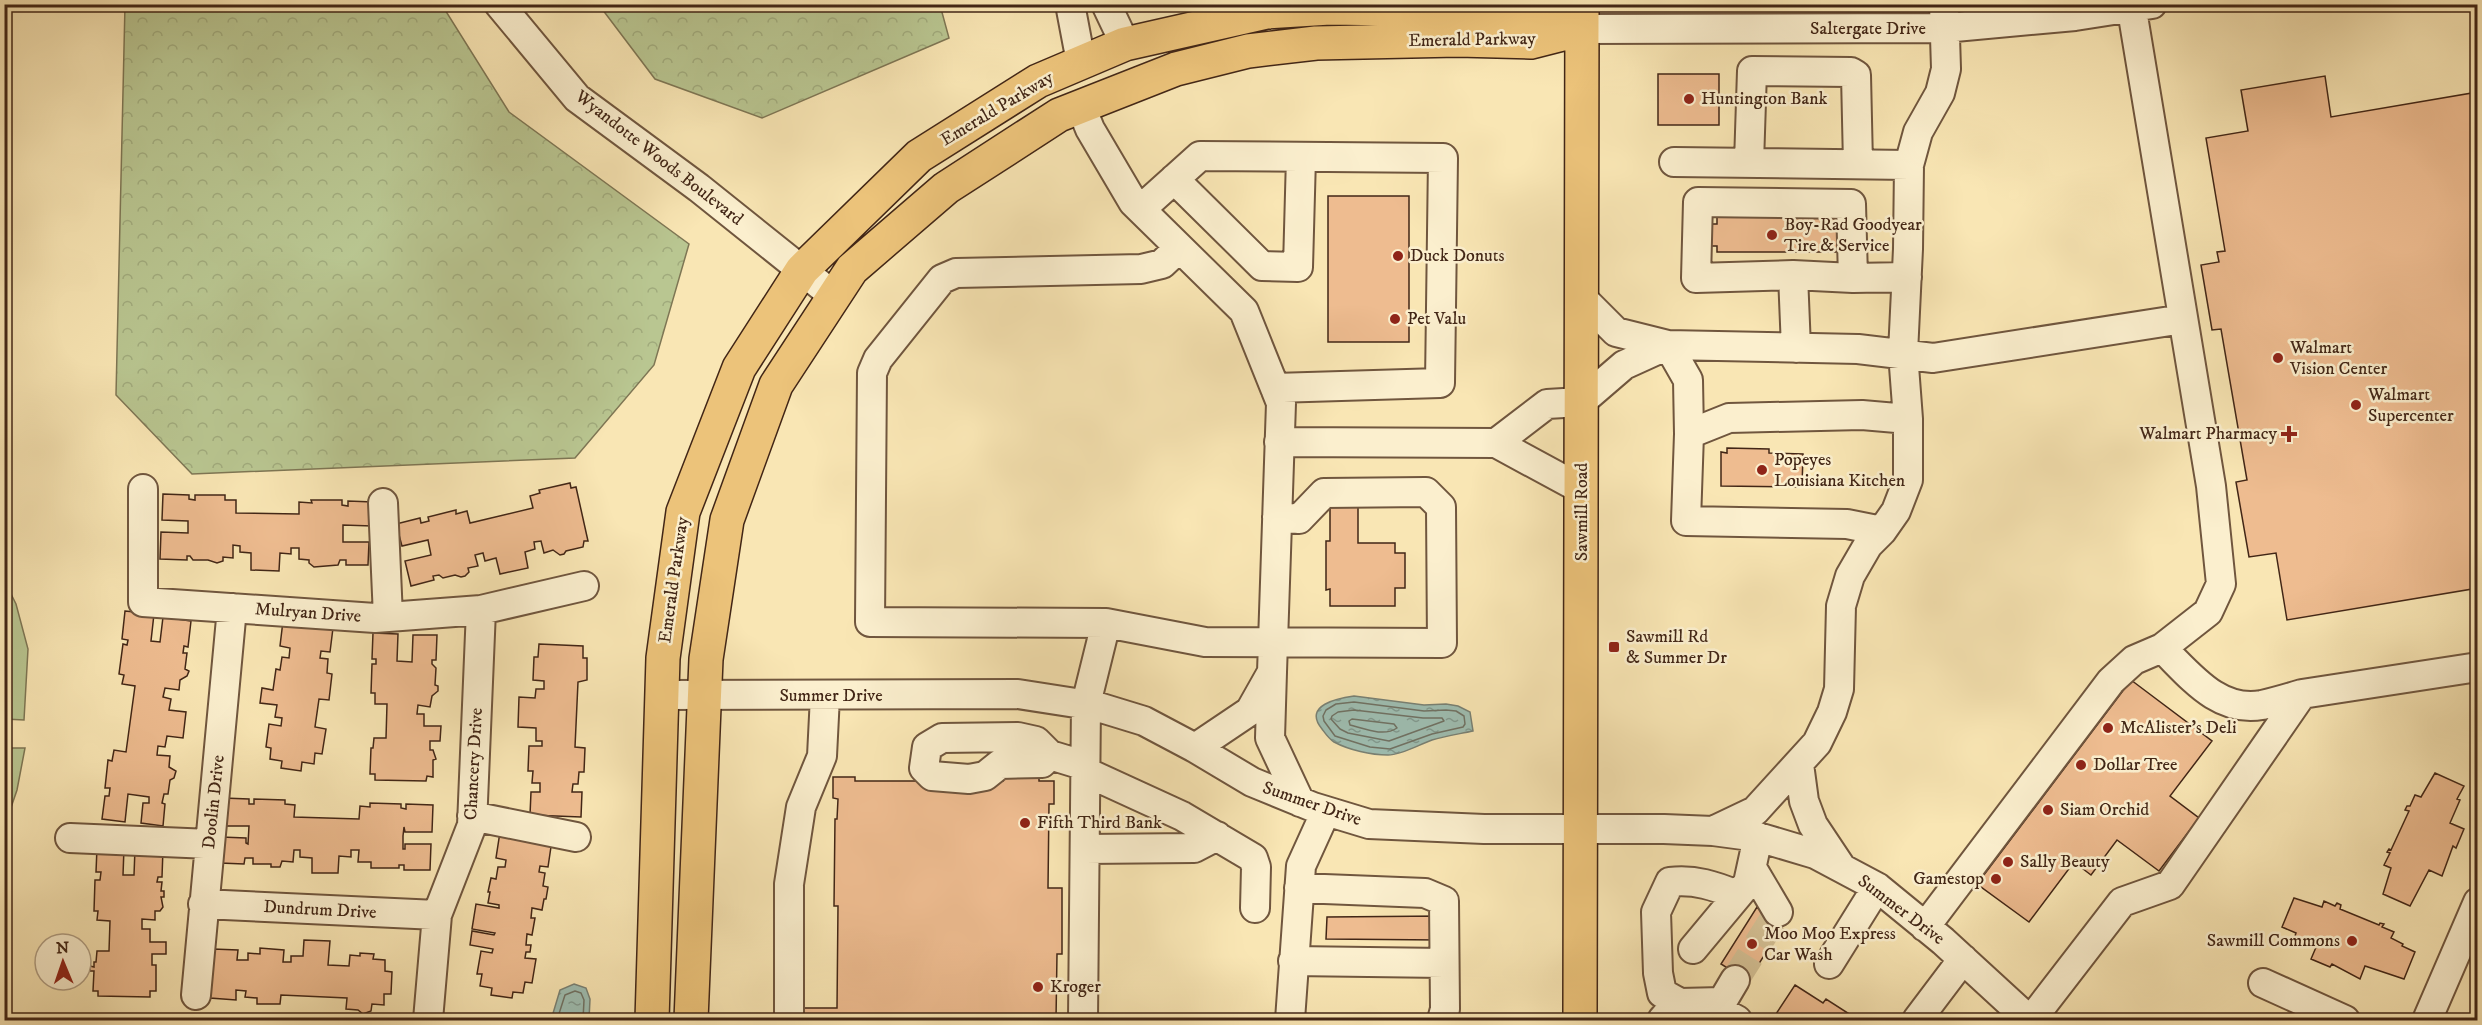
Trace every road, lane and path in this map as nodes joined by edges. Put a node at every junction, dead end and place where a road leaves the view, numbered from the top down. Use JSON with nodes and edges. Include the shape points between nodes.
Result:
{"nodes":[{"id":1,"x":499,"y":4,"type":"edge"},
{"id":2,"x":1070,"y":4,"type":"edge"},
{"id":3,"x":1106,"y":4,"type":"edge"},
{"id":4,"x":2138,"y":5,"type":"edge"},
{"id":5,"x":1944,"y":16,"type":"edge"},
{"id":6,"x":1582,"y":17,"type":"edge"},
{"id":7,"x":1125,"y":44,"type":"junction"},
{"id":8,"x":1081,"y":62,"type":"junction"},
{"id":9,"x":1081,"y":107,"type":"junction"},
{"id":10,"x":1301,"y":157,"type":"junction"},
{"id":11,"x":1674,"y":162,"type":"dead end"},
{"id":12,"x":1749,"y":163,"type":"junction"},
{"id":13,"x":1858,"y":164,"type":"junction"},
{"id":14,"x":1909,"y":165,"type":"junction"},
{"id":15,"x":1174,"y":179,"type":"junction"},
{"id":16,"x":1141,"y":209,"type":"junction"},
{"id":17,"x":1179,"y":248,"type":"junction"},
{"id":18,"x":802,"y":270,"type":"junction"},
{"id":19,"x":1793,"y":275,"type":"junction"},
{"id":20,"x":1907,"y":277,"type":"junction"},
{"id":21,"x":1853,"y":278,"type":"junction"},
{"id":22,"x":834,"y":296,"type":"junction"},
{"id":23,"x":1582,"y":298,"type":"junction"},
{"id":24,"x":2183,"y":319,"type":"junction"},
{"id":25,"x":1668,"y":345,"type":"junction"},
{"id":26,"x":1796,"y":348,"type":"junction"},
{"id":27,"x":1903,"y":353,"type":"junction"},
{"id":28,"x":1275,"y":388,"type":"junction"},
{"id":29,"x":1581,"y":402,"type":"junction"},
{"id":30,"x":1908,"y":419,"type":"junction"},
{"id":31,"x":1689,"y":434,"type":"junction"},
{"id":32,"x":1279,"y":442,"type":"junction"},
{"id":33,"x":1496,"y":443,"type":"junction"},
{"id":34,"x":143,"y":489,"type":"dead end"},
{"id":35,"x":1581,"y":489,"type":"junction"},
{"id":36,"x":383,"y":503,"type":"dead end"},
{"id":37,"x":1277,"y":517,"type":"junction"},
{"id":38,"x":1882,"y":531,"type":"junction"},
{"id":39,"x":584,"y":586,"type":"dead end"},
{"id":40,"x":232,"y":608,"type":"junction"},
{"id":41,"x":481,"y":610,"type":"junction"},
{"id":42,"x":388,"y":617,"type":"junction"},
{"id":43,"x":1106,"y":623,"type":"junction"},
{"id":44,"x":1273,"y":644,"type":"junction"},
{"id":45,"x":2162,"y":648,"type":"junction"},
{"id":46,"x":2478,"y":667,"type":"edge"},
{"id":47,"x":1272,"y":672,"type":"junction"},
{"id":48,"x":2302,"y":694,"type":"junction"},
{"id":49,"x":662,"y":695,"type":"junction"},
{"id":50,"x":704,"y":696,"type":"junction"},
{"id":51,"x":825,"y":696,"type":"junction"},
{"id":52,"x":1086,"y":705,"type":"junction"},
{"id":53,"x":1195,"y":748,"type":"junction"},
{"id":54,"x":1050,"y":755,"type":"dead end"},
{"id":55,"x":1799,"y":764,"type":"junction"},
{"id":56,"x":1086,"y":769,"type":"junction"},
{"id":57,"x":1313,"y":806,"type":"junction"},
{"id":58,"x":472,"y":816,"type":"junction"},
{"id":59,"x":1579,"y":830,"type":"junction"},
{"id":60,"x":1713,"y":831,"type":"junction"},
{"id":61,"x":1217,"y":836,"type":"junction"},
{"id":62,"x":576,"y":837,"type":"dead end"},
{"id":63,"x":1758,"y":837,"type":"junction"},
{"id":64,"x":70,"y":838,"type":"dead end"},
{"id":65,"x":210,"y":844,"type":"junction"},
{"id":66,"x":1085,"y":849,"type":"junction"},
{"id":67,"x":1841,"y":867,"type":"junction"},
{"id":68,"x":1752,"y":868,"type":"junction"},
{"id":69,"x":1877,"y":887,"type":"junction"},
{"id":70,"x":1299,"y":888,"type":"junction"},
{"id":71,"x":1737,"y":895,"type":"junction"},
{"id":72,"x":2478,"y":902,"type":"edge"},
{"id":73,"x":203,"y":903,"type":"junction"},
{"id":74,"x":1255,"y":908,"type":"dead end"},
{"id":75,"x":1778,"y":912,"type":"dead end"},
{"id":76,"x":437,"y":915,"type":"junction"},
{"id":77,"x":1925,"y":927,"type":"junction"},
{"id":78,"x":1693,"y":949,"type":"dead end"},
{"id":79,"x":1963,"y":959,"type":"junction"},
{"id":80,"x":1293,"y":961,"type":"junction"},
{"id":81,"x":1444,"y":963,"type":"junction"},
{"id":82,"x":1829,"y":964,"type":"dead end"},
{"id":83,"x":1736,"y":980,"type":"tunnel mouth"},
{"id":84,"x":2263,"y":983,"type":"dead end"},
{"id":85,"x":196,"y":995,"type":"dead end"},
{"id":86,"x":428,"y":1020,"type":"edge"},
{"id":87,"x":652,"y":1020,"type":"edge"},
{"id":88,"x":691,"y":1020,"type":"edge"},
{"id":89,"x":789,"y":1020,"type":"edge"},
{"id":90,"x":1083,"y":1020,"type":"edge"},
{"id":91,"x":1290,"y":1020,"type":"edge"},
{"id":92,"x":1442,"y":1020,"type":"edge"},
{"id":93,"x":1580,"y":1020,"type":"edge"},
{"id":94,"x":1662,"y":1020,"type":"edge"},
{"id":95,"x":1737,"y":1020,"type":"edge"},
{"id":96,"x":1917,"y":1020,"type":"edge"},
{"id":97,"x":2030,"y":1020,"type":"edge"},
{"id":98,"x":2345,"y":1020,"type":"edge"},
{"id":99,"x":2427,"y":1020,"type":"edge"}],
"edges":[{"from":1,"to":18,"type":"street","name":"Wyandotte Woods Boulevard","via":[[577,99]]},
{"from":2,"to":8,"type":"street"},
{"from":3,"to":7,"type":"street"},
{"from":4,"to":5,"type":"street","name":"Saltergate Drive","via":[[2075,16]]},
{"from":4,"to":24,"type":"street"},
{"from":5,"to":6,"type":"street","name":"Saltergate Drive"},
{"from":5,"to":14,"type":"street","via":[[1946,69],[1940,93],[1918,132]]},
{"from":6,"to":7,"type":"main road","name":"Emerald Parkway","via":[[1532,11],[1330,8],[1267,12]]},
{"from":6,"to":9,"type":"main road","name":"Emerald Parkway","via":[[1531,42],[1316,43],[1248,51],[1176,69]]},
{"from":6,"to":23,"type":"main road","name":"Sawmill Road"},
{"from":7,"to":8,"type":"main road","name":"Emerald Parkway"},
{"from":8,"to":18,"type":"main road","name":"Emerald Parkway","via":[[1038,81],[919,156]]},
{"from":9,"to":16,"type":"street","via":[[1090,129]]},
{"from":9,"to":22,"type":"main road","name":"Emerald Parkway","via":[[1059,116],[946,188],[852,269]]},
{"from":10,"to":15,"type":"street","via":[[1200,156]]},
{"from":10,"to":15,"type":"street","via":[[1298,267],[1262,266]]},
{"from":10,"to":28,"type":"street","via":[[1443,158],[1440,383]]},
{"from":11,"to":12,"type":"street"},
{"from":12,"to":13,"type":"street"},
{"from":12,"to":13,"type":"street","via":[[1752,71],[1856,75]]},
{"from":13,"to":14,"type":"street"},
{"from":14,"to":20,"type":"street"},
{"from":15,"to":16,"type":"street"},
{"from":16,"to":17,"type":"street"},
{"from":17,"to":28,"type":"street","via":[[1244,311]]},
{"from":17,"to":43,"type":"street","via":[[1162,264],[1141,269],[956,273],[942,279],[878,359],[872,373],[870,622]]},
{"from":18,"to":22,"type":"street","name":"Wyandotte Woods Boulevard"},
{"from":18,"to":49,"type":"main road","name":"Emerald Parkway","via":[[739,368],[683,513],[663,658]]},
{"from":19,"to":21,"type":"street"},
{"from":19,"to":21,"type":"street","via":[[1696,278],[1698,202],[1851,204]]},
{"from":19,"to":26,"type":"street"},
{"from":20,"to":21,"type":"street"},
{"from":20,"to":27,"type":"street"},
{"from":22,"to":50,"type":"main road","name":"Emerald Parkway","via":[[776,385],[726,520]]},
{"from":23,"to":25,"type":"street","via":[[1616,332]]},
{"from":23,"to":29,"type":"main road","name":"Sawmill Road"},
{"from":24,"to":27,"type":"street","via":[[1933,358]]},
{"from":24,"to":45,"type":"street","via":[[2211,486],[2221,584],[2208,612]]},
{"from":25,"to":26,"type":"street"},
{"from":25,"to":29,"type":"street","via":[[1623,365]]},
{"from":25,"to":31,"type":"street","via":[[1688,380]]},
{"from":26,"to":27,"type":"street"},
{"from":27,"to":30,"type":"street"},
{"from":28,"to":32,"type":"street","via":[[1281,403]]},
{"from":29,"to":33,"type":"street","via":[[1547,404]]},
{"from":29,"to":35,"type":"main road","name":"Sawmill Road"},
{"from":30,"to":31,"type":"street","via":[[1862,415],[1729,418]]},
{"from":30,"to":38,"type":"street","via":[[1908,480],[1896,511]]},
{"from":31,"to":38,"type":"street","via":[[1686,521],[1847,524]]},
{"from":32,"to":33,"type":"street"},
{"from":32,"to":37,"type":"street"},
{"from":33,"to":35,"type":"street"},
{"from":34,"to":40,"type":"street","name":"Mulryan Drive","via":[[142,602]]},
{"from":35,"to":59,"type":"main road","name":"Sawmill Road"},
{"from":36,"to":42,"type":"street"},
{"from":37,"to":44,"type":"street"},
{"from":37,"to":44,"type":"street","via":[[1299,519],[1324,493],[1426,492],[1441,507],[1442,643]]},
{"from":38,"to":55,"type":"street","via":[[1868,545],[1850,576],[1841,606],[1839,689],[1817,743]]},
{"from":39,"to":41,"type":"street","name":"Mulryan Drive"},
{"from":40,"to":42,"type":"street","name":"Mulryan Drive"},
{"from":40,"to":65,"type":"street","name":"Doolin Drive"},
{"from":41,"to":42,"type":"street","name":"Mulryan Drive"},
{"from":41,"to":58,"type":"street","name":"Chancery Drive"},
{"from":43,"to":44,"type":"street","via":[[1205,642]]},
{"from":43,"to":52,"type":"street"},
{"from":44,"to":47,"type":"street"},
{"from":45,"to":48,"type":"street","via":[[2204,690],[2226,702],[2260,705]]},
{"from":45,"to":77,"type":"street","via":[[2134,660],[2111,681]]},
{"from":46,"to":48,"type":"street"},
{"from":47,"to":53,"type":"street","via":[[1250,711]]},
{"from":47,"to":57,"type":"street","via":[[1270,738]]},
{"from":48,"to":97,"type":"street","via":[[2170,885],[2122,902]]},
{"from":49,"to":50,"type":"street","name":"Summer Drive"},
{"from":49,"to":87,"type":"main road","name":"Emerald Parkway"},
{"from":50,"to":51,"type":"street","name":"Summer Drive"},
{"from":50,"to":88,"type":"main road","name":"Emerald Parkway"},
{"from":51,"to":52,"type":"street","name":"Summer Drive","via":[[1018,694]]},
{"from":51,"to":89,"type":"street","via":[[822,756],[801,807],[789,884]]},
{"from":52,"to":53,"type":"street","name":"Summer Drive","via":[[1144,721]]},
{"from":52,"to":56,"type":"street"},
{"from":53,"to":57,"type":"street","name":"Summer Drive","via":[[1252,782]]},
{"from":54,"to":56,"type":"street"},
{"from":55,"to":60,"type":"street","via":[[1755,811]]},
{"from":55,"to":67,"type":"street","via":[[1804,801],[1813,825]]},
{"from":56,"to":61,"type":"street"},
{"from":56,"to":66,"type":"street"},
{"from":57,"to":59,"type":"street","name":"Summer Drive","via":[[1369,824]]},
{"from":57,"to":70,"type":"street"},
{"from":58,"to":62,"type":"street"},
{"from":58,"to":76,"type":"street","name":"Chancery Drive"},
{"from":59,"to":60,"type":"street","name":"Summer Drive"},
{"from":59,"to":93,"type":"main road","name":"Sawmill Road"},
{"from":60,"to":63,"type":"street","name":"Summer Drive"},
{"from":61,"to":66,"type":"street","via":[[1194,848]]},
{"from":61,"to":74,"type":"street","via":[[1253,858]]},
{"from":63,"to":67,"type":"street","name":"Summer Drive","via":[[1815,854]]},
{"from":63,"to":68,"type":"street"},
{"from":64,"to":65,"type":"street"},
{"from":65,"to":73,"type":"street","name":"Doolin Drive"},
{"from":66,"to":90,"type":"street"},
{"from":67,"to":69,"type":"street","name":"Summer Drive"},
{"from":68,"to":71,"type":"street","via":[[1748,883]]},
{"from":68,"to":75,"type":"street"},
{"from":69,"to":77,"type":"street","name":"Summer Drive"},
{"from":69,"to":82,"type":"street"},
{"from":70,"to":80,"type":"street"},
{"from":70,"to":81,"type":"street","via":[[1425,892],[1444,901]]},
{"from":71,"to":78,"type":"street"},
{"from":71,"to":83,"type":"street","via":[[1714,885],[1686,880],[1670,882],[1656,912],[1662,993],[1680,1003],[1722,1002]]},
{"from":72,"to":99,"type":"street"},
{"from":73,"to":76,"type":"street","name":"Dundrum Drive"},
{"from":73,"to":85,"type":"street","name":"Doolin Drive"},
{"from":76,"to":86,"type":"street","name":"Chancery Drive"},
{"from":77,"to":79,"type":"street","name":"Summer Drive"},
{"from":79,"to":96,"type":"street"},
{"from":79,"to":97,"type":"street","name":"Summer Drive"},
{"from":80,"to":81,"type":"street"},
{"from":80,"to":91,"type":"street"},
{"from":81,"to":92,"type":"street"},
{"from":84,"to":98,"type":"street"},
{"from":94,"to":95,"type":"street","via":[[1668,1013],[1706,1011],[1722,1012]]}]}
